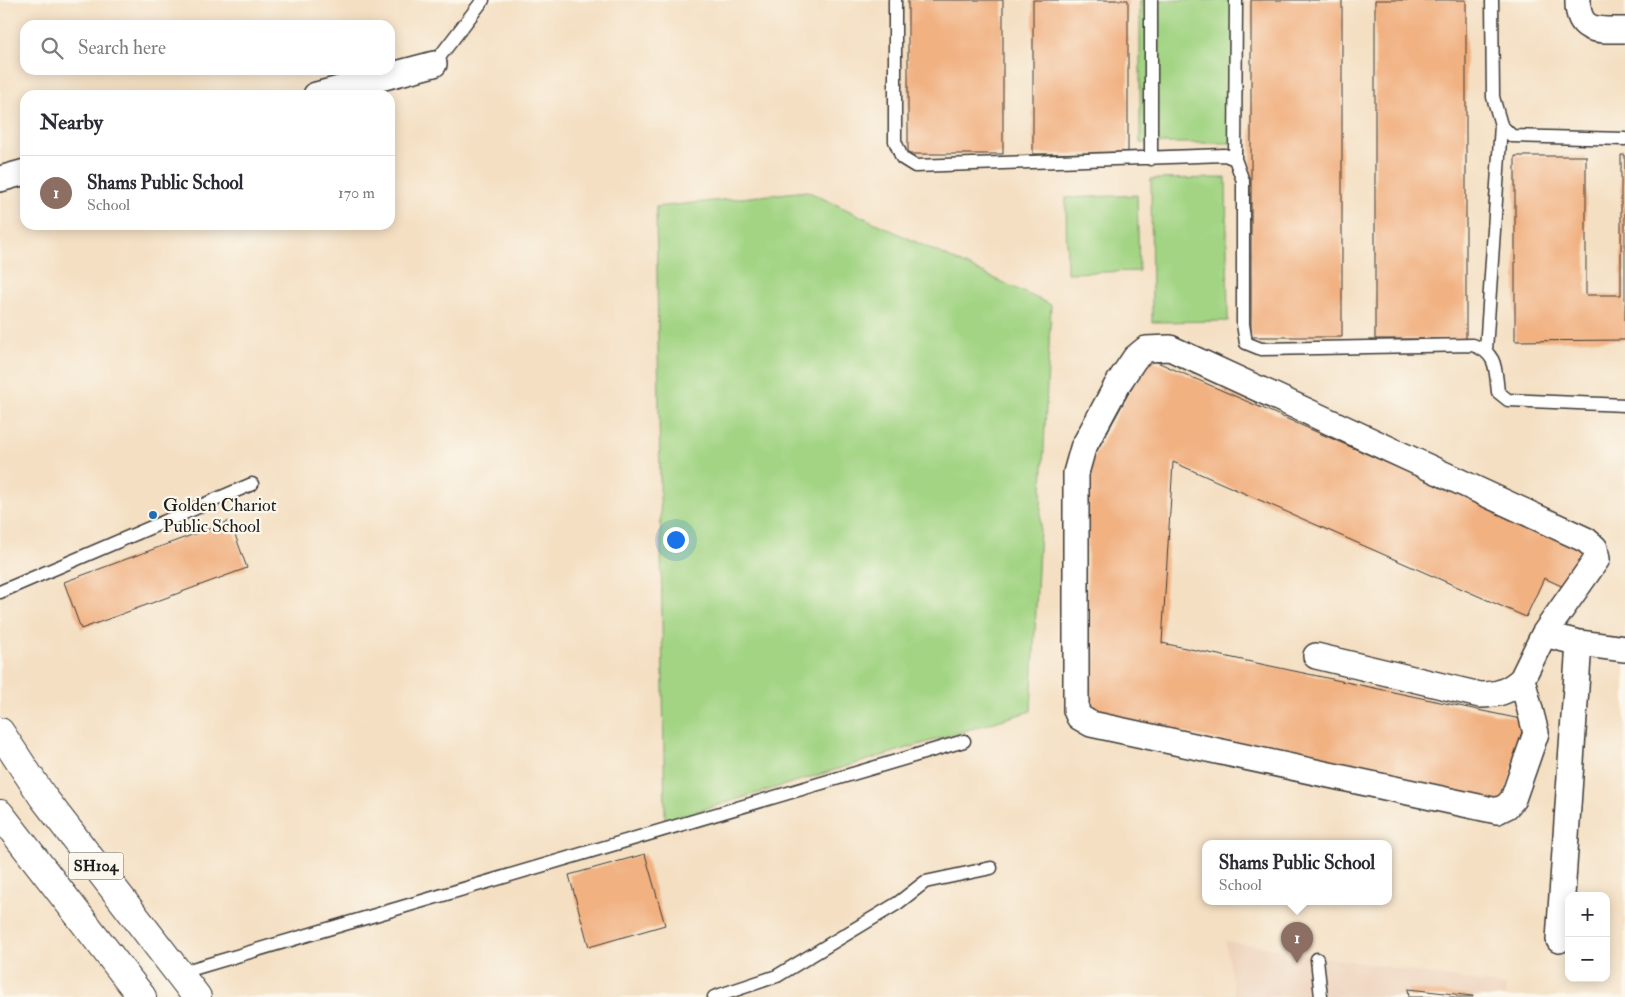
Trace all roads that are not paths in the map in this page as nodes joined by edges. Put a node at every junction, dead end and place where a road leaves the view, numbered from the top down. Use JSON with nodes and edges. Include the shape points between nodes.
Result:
{"nodes":[{"id":1,"x":483,"y":0,"type":"edge"},
{"id":2,"x":895,"y":0,"type":"edge"},
{"id":3,"x":1151,"y":0,"type":"edge"},
{"id":4,"x":1236,"y":0,"type":"edge"},
{"id":5,"x":1492,"y":0,"type":"edge"},
{"id":6,"x":1578,"y":0,"type":"edge"},
{"id":7,"x":1625,"y":30,"type":"edge"},
{"id":8,"x":434,"y":64,"type":"joint"},
{"id":9,"x":395,"y":74,"type":"edge"},
{"id":10,"x":392,"y":75,"type":"edge"},
{"id":11,"x":335,"y":90,"type":"edge"},
{"id":12,"x":1501,"y":125,"type":"junction"},
{"id":13,"x":1625,"y":140,"type":"edge"},
{"id":14,"x":1151,"y":159,"type":"junction"},
{"id":15,"x":1235,"y":159,"type":"junction"},
{"id":16,"x":20,"y":173,"type":"edge"},
{"id":17,"x":0,"y":179,"type":"edge"},
{"id":18,"x":1486,"y":350,"type":"junction"},
{"id":19,"x":1625,"y":405,"type":"edge"},
{"id":20,"x":252,"y":484,"type":"dead end"},
{"id":21,"x":0,"y":592,"type":"edge"},
{"id":22,"x":1544,"y":634,"type":"junction"},
{"id":23,"x":1579,"y":643,"type":"junction"},
{"id":24,"x":1625,"y":649,"type":"edge"},
{"id":25,"x":1316,"y":656,"type":"dead end"},
{"id":26,"x":1522,"y":679,"type":"junction"},
{"id":27,"x":0,"y":732,"type":"edge"},
{"id":28,"x":964,"y":741,"type":"dead end"},
{"id":29,"x":0,"y":814,"type":"edge"},
{"id":30,"x":991,"y":868,"type":"dead end"},
{"id":31,"x":1558,"y":940,"type":"dead end"},
{"id":32,"x":1317,"y":959,"type":"dead end"},
{"id":33,"x":178,"y":973,"type":"junction"},
{"id":34,"x":142,"y":997,"type":"edge"},
{"id":35,"x":197,"y":997,"type":"edge"},
{"id":36,"x":714,"y":997,"type":"edge"},
{"id":37,"x":1321,"y":997,"type":"edge"}],
"edges":[{"from":1,"to":8,"type":"lane"},
{"from":2,"to":14,"type":"lane","via":[[895,141],[902,158],[908,162],[915,166]]},
{"from":3,"to":14,"type":"lane"},
{"from":4,"to":15,"type":"lane"},
{"from":5,"to":12,"type":"lane","via":[[1493,97]]},
{"from":6,"to":7,"type":"street","via":[[1583,22],[1593,30]]},
{"from":8,"to":9,"type":"street"},
{"from":10,"to":11,"type":"street"},
{"from":12,"to":13,"type":"lane","via":[[1512,136]]},
{"from":12,"to":18,"type":"lane"},
{"from":14,"to":15,"type":"lane","via":[[1225,155]]},
{"from":15,"to":18,"type":"lane","via":[[1243,181],[1243,324],[1246,344],[1261,349],[1473,345]]},
{"from":16,"to":17,"type":"street"},
{"from":18,"to":19,"type":"lane","via":[[1494,362],[1498,392],[1508,400]]},
{"from":20,"to":21,"type":"lane"},
{"from":22,"to":23,"type":"street"},
{"from":22,"to":26,"type":"street"},
{"from":22,"to":26,"type":"street","via":[[1597,559],[1595,548],[1586,540],[1170,348],[1146,349],[1135,358],[1083,448],[1076,473],[1076,710],[1079,717],[1092,724],[1497,810],[1507,806],[1513,798],[1536,733]]},
{"from":23,"to":24,"type":"street"},
{"from":23,"to":31,"type":"street"},
{"from":25,"to":26,"type":"street","via":[[1480,696],[1497,695]]},
{"from":27,"to":33,"type":"main road","number":"SH104","via":[[43,797]]},
{"from":28,"to":33,"type":"lane"},
{"from":29,"to":34,"type":"main road","number":"SH104"},
{"from":30,"to":36,"type":"lane","via":[[925,882],[898,903],[777,976]]},
{"from":32,"to":37,"type":"lane"},
{"from":33,"to":35,"type":"main road","number":"SH104"}]}
